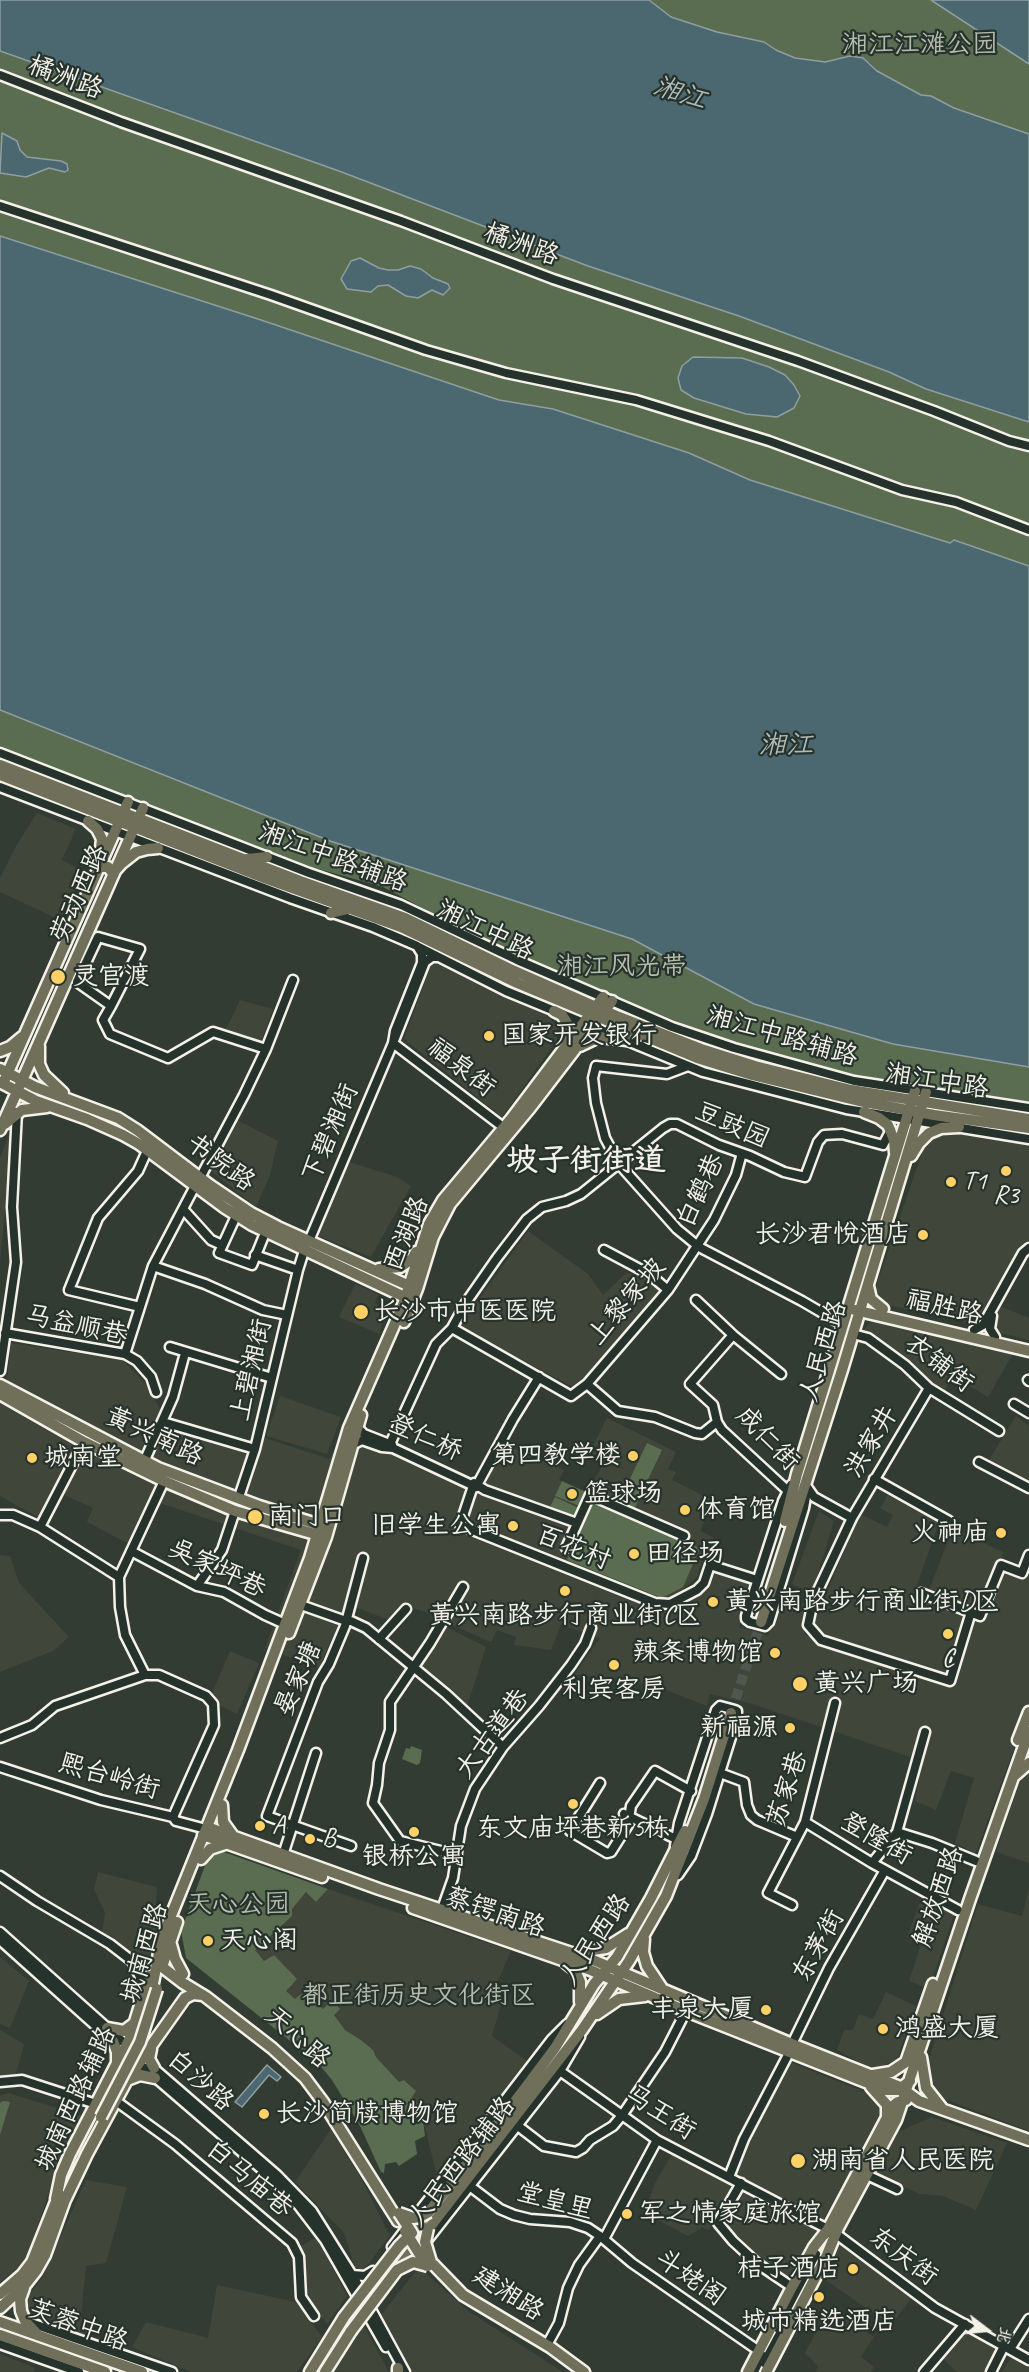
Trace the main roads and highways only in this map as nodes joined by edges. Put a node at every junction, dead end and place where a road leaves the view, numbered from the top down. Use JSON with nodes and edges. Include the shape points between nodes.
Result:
{"nodes":[{"id":1,"x":0,"y":765,"type":"edge"},
{"id":2,"x":0,"y":775,"type":"edge"},
{"id":3,"x":143,"y":808,"type":"road end"},
{"id":4,"x":122,"y":817,"type":"junction"},
{"id":5,"x":88,"y":821,"type":"road end"},
{"id":6,"x":134,"y":828,"type":"junction"},
{"id":7,"x":158,"y":848,"type":"road end"},
{"id":8,"x":267,"y":856,"type":"road end"},
{"id":9,"x":243,"y":860,"type":"junction"},
{"id":10,"x":99,"y":867,"type":"junction"},
{"id":11,"x":113,"y":873,"type":"junction"},
{"id":12,"x":352,"y":908,"type":"junction"},
{"id":13,"x":331,"y":913,"type":"road end"},
{"id":14,"x":554,"y":1011,"type":"road end"},
{"id":15,"x":598,"y":1012,"type":"junction"},
{"id":16,"x":25,"y":1032,"type":"junction"},
{"id":17,"x":40,"y":1038,"type":"junction"},
{"id":18,"x":627,"y":1040,"type":"road end"},
{"id":19,"x":0,"y":1051,"type":"edge"},
{"id":20,"x":567,"y":1051,"type":"junction"},
{"id":21,"x":4,"y":1071,"type":"edge"},
{"id":22,"x":21,"y":1080,"type":"junction"},
{"id":23,"x":1,"y":1085,"type":"edge"},
{"id":24,"x":16,"y":1091,"type":"junction"},
{"id":25,"x":79,"y":1102,"type":"junction"},
{"id":26,"x":916,"y":1106,"type":"junction"},
{"id":27,"x":58,"y":1108,"type":"junction"},
{"id":28,"x":864,"y":1112,"type":"road end"},
{"id":29,"x":1029,"y":1119,"type":"edge"},
{"id":30,"x":959,"y":1127,"type":"road end"},
{"id":31,"x":1029,"y":1128,"type":"edge"},
{"id":32,"x":0,"y":1131,"type":"edge"},
{"id":33,"x":894,"y":1165,"type":"junction"},
{"id":34,"x":899,"y":1181,"type":"junction"},
{"id":35,"x":197,"y":1182,"type":"junction"},
{"id":36,"x":422,"y":1241,"type":"junction"},
{"id":37,"x":307,"y":1246,"type":"junction"},
{"id":38,"x":366,"y":1267,"type":"junction"},
{"id":39,"x":868,"y":1285,"type":"junction"},
{"id":40,"x":413,"y":1288,"type":"junction"},
{"id":41,"x":389,"y":1290,"type":"junction"},
{"id":42,"x":409,"y":1299,"type":"junction"},
{"id":43,"x":850,"y":1305,"type":"junction"},
{"id":44,"x":861,"y":1307,"type":"junction"},
{"id":45,"x":882,"y":1312,"type":"junction"},
{"id":46,"x":398,"y":1317,"type":"junction"},
{"id":47,"x":853,"y":1334,"type":"junction"},
{"id":48,"x":1029,"y":1345,"type":"edge"},
{"id":49,"x":1029,"y":1351,"type":"edge"},
{"id":50,"x":0,"y":1385,"type":"edge"},
{"id":51,"x":0,"y":1394,"type":"edge"},
{"id":52,"x":143,"y":1465,"type":"junction"},
{"id":53,"x":326,"y":1502,"type":"junction"},
{"id":54,"x":299,"y":1524,"type":"junction"},
{"id":55,"x":322,"y":1531,"type":"junction"},
{"id":56,"x":310,"y":1558,"type":"junction"},
{"id":57,"x":1029,"y":1712,"type":"edge"},
{"id":58,"x":1026,"y":1736,"type":"edge"},
{"id":59,"x":1022,"y":1751,"type":"edge"},
{"id":60,"x":1029,"y":1763,"type":"edge"},
{"id":61,"x":1010,"y":1782,"type":"junction"},
{"id":62,"x":222,"y":1805,"type":"junction"},
{"id":63,"x":208,"y":1832,"type":"junction"},
{"id":64,"x":231,"y":1841,"type":"junction"},
{"id":65,"x":201,"y":1859,"type":"junction"},
{"id":66,"x":634,"y":1927,"type":"junction"},
{"id":67,"x":644,"y":1935,"type":"junction"},
{"id":68,"x":171,"y":1938,"type":"junction"},
{"id":69,"x":571,"y":1952,"type":"junction"},
{"id":70,"x":159,"y":1958,"type":"junction"},
{"id":71,"x":561,"y":1960,"type":"junction"},
{"id":72,"x":605,"y":1971,"type":"junction"},
{"id":73,"x":618,"y":1977,"type":"junction"},
{"id":74,"x":183,"y":1978,"type":"junction"},
{"id":75,"x":155,"y":1988,"type":"junction"},
{"id":76,"x":666,"y":1991,"type":"junction"},
{"id":77,"x":206,"y":1997,"type":"junction"},
{"id":78,"x":654,"y":1998,"type":"junction"},
{"id":79,"x":579,"y":2006,"type":"junction"},
{"id":80,"x":134,"y":2023,"type":"junction"},
{"id":81,"x":585,"y":2026,"type":"junction"},
{"id":82,"x":107,"y":2028,"type":"road end"},
{"id":83,"x":113,"y":2041,"type":"road end"},
{"id":84,"x":153,"y":2044,"type":"junction"},
{"id":85,"x":560,"y":2048,"type":"junction"},
{"id":86,"x":790,"y":2048,"type":"junction"},
{"id":87,"x":920,"y":2049,"type":"junction"},
{"id":88,"x":116,"y":2065,"type":"junction"},
{"id":89,"x":867,"y":2078,"type":"junction"},
{"id":90,"x":127,"y":2080,"type":"junction"},
{"id":91,"x":906,"y":2090,"type":"junction"},
{"id":92,"x":944,"y":2109,"type":"junction"},
{"id":93,"x":887,"y":2117,"type":"junction"},
{"id":94,"x":1029,"y":2140,"type":"edge"},
{"id":95,"x":60,"y":2201,"type":"junction"},
{"id":96,"x":429,"y":2211,"type":"junction"},
{"id":97,"x":399,"y":2217,"type":"junction"},
{"id":98,"x":428,"y":2228,"type":"junction"},
{"id":99,"x":832,"y":2231,"type":"junction"},
{"id":100,"x":413,"y":2239,"type":"junction"},
{"id":101,"x":393,"y":2253,"type":"junction"},
{"id":102,"x":429,"y":2264,"type":"junction"},
{"id":103,"x":397,"y":2270,"type":"junction"},
{"id":104,"x":21,"y":2283,"type":"junction"},
{"id":105,"x":0,"y":2289,"type":"edge"},
{"id":106,"x":0,"y":2294,"type":"edge"},
{"id":107,"x":0,"y":2308,"type":"edge"},
{"id":108,"x":0,"y":2322,"type":"edge"},
{"id":109,"x":0,"y":2335,"type":"edge"},
{"id":110,"x":40,"y":2337,"type":"junction"},
{"id":111,"x":0,"y":2342,"type":"edge"},
{"id":112,"x":20,"y":2342,"type":"junction"},
{"id":113,"x":105,"y":2372,"type":"edge"},
{"id":114,"x":142,"y":2372,"type":"edge"},
{"id":115,"x":310,"y":2372,"type":"edge"},
{"id":116,"x":325,"y":2372,"type":"edge"},
{"id":117,"x":575,"y":2372,"type":"edge"},
{"id":118,"x":584,"y":2372,"type":"edge"},
{"id":119,"x":748,"y":2372,"type":"edge"},
{"id":120,"x":766,"y":2372,"type":"edge"}],
"edges":[{"from":1,"to":4,"type":"main road","name":"湘江中路"},
{"from":2,"to":4,"type":"main road","name":"湘江中路"},
{"from":3,"to":6,"type":"main road","name":"劳动西路"},
{"from":4,"to":6,"type":"main road","name":"湘江中路"},
{"from":4,"to":10,"type":"main road","name":"劳动西路"},
{"from":5,"to":10,"type":"main road","via":[[102,839]]},
{"from":6,"to":9,"type":"main road","name":"湘江中路"},
{"from":6,"to":11,"type":"main road","name":"劳动西路"},
{"from":6,"to":12,"type":"main road","name":"湘江中路"},
{"from":7,"to":11,"type":"main road","via":[[136,852]]},
{"from":8,"to":9,"type":"main road"},
{"from":9,"to":15,"type":"main road","name":"湘江中路","via":[[405,918]]},
{"from":10,"to":11,"type":"main road","via":[[108,867]]},
{"from":10,"to":16,"type":"main road","name":"劳动西路"},
{"from":11,"to":17,"type":"main road","name":"劳动西路"},
{"from":12,"to":13,"type":"main road"},
{"from":12,"to":15,"type":"main road","name":"湘江中路","via":[[517,983]]},
{"from":14,"to":20,"type":"main road","via":[[565,1018],[569,1027]]},
{"from":15,"to":20,"type":"main road","name":"西湖路"},
{"from":15,"to":26,"type":"main road","name":"湘江中路","via":[[730,1059]]},
{"from":16,"to":17,"type":"main road","via":[[31,1041]]},
{"from":16,"to":19,"type":"main road"},
{"from":16,"to":21,"type":"main road","name":"劳动西路"},
{"from":17,"to":22,"type":"main road","name":"劳动西路"},
{"from":17,"to":25,"type":"main road","via":[[39,1064],[44,1076]]},
{"from":18,"to":20,"type":"main road","via":[[592,1039]]},
{"from":20,"to":36,"type":"main road","name":"西湖路","via":[[443,1200]]},
{"from":20,"to":40,"type":"main road","name":"西湖路","via":[[530,1108],[450,1204]]},
{"from":21,"to":22,"type":"main road","name":"书院路"},
{"from":21,"to":23,"type":"main road","name":"劳动西路"},
{"from":22,"to":24,"type":"main road","name":"劳动西路"},
{"from":22,"to":25,"type":"main road","name":"书院路"},
{"from":23,"to":24,"type":"main road","name":"书院路"},
{"from":24,"to":27,"type":"main road","name":"书院路"},
{"from":24,"to":32,"type":"main road","name":"劳动西路"},
{"from":25,"to":35,"type":"main road","name":"书院路","via":[[129,1125]]},
{"from":26,"to":29,"type":"main road","name":"湘江中路"},
{"from":26,"to":31,"type":"main road","name":"湘江中路"},
{"from":26,"to":33,"type":"main road","name":"人民西路"},
{"from":26,"to":34,"type":"main road","name":"人民西路"},
{"from":27,"to":32,"type":"main road","via":[[33,1107],[17,1112]]},
{"from":27,"to":35,"type":"main road","name":"书院路","via":[[115,1131]]},
{"from":28,"to":33,"type":"main road","via":[[885,1121],[891,1130]]},
{"from":30,"to":34,"type":"main road","via":[[941,1128],[923,1138]]},
{"from":33,"to":43,"type":"main road","name":"人民西路"},
{"from":34,"to":39,"type":"main road","name":"人民西路"},
{"from":35,"to":37,"type":"main road","name":"书院路"},
{"from":35,"to":37,"type":"main road","name":"书院路","via":[[236,1216],[265,1233]]},
{"from":36,"to":38,"type":"main road","via":[[412,1259],[400,1267]]},
{"from":36,"to":40,"type":"main road","name":"西湖路"},
{"from":37,"to":38,"type":"main road","name":"书院路"},
{"from":37,"to":41,"type":"main road","name":"书院路"},
{"from":38,"to":40,"type":"main road","name":"书院路"},
{"from":39,"to":44,"type":"main road","name":"人民西路"},
{"from":39,"to":45,"type":"main road","via":[[871,1299]]},
{"from":40,"to":42,"type":"main road","name":"西湖路"},
{"from":41,"to":42,"type":"main road","name":"书院路"},
{"from":41,"to":46,"type":"main road","via":[[398,1300]]},
{"from":42,"to":46,"type":"main road","name":"西湖路"},
{"from":42,"to":55,"type":"main road","name":"西湖路","via":[[362,1413]]},
{"from":43,"to":44,"type":"main road","name":"福胜路"},
{"from":43,"to":47,"type":"main road","name":"人民西路","via":[[797,1474],[758,1621],[808,1482]]},
{"from":44,"to":45,"type":"main road","name":"福胜路"},
{"from":44,"to":47,"type":"main road","name":"人民西路"},
{"from":45,"to":47,"type":"main road"},
{"from":45,"to":48,"type":"main road","name":"福胜路"},
{"from":45,"to":49,"type":"main road","name":"福胜路"},
{"from":46,"to":53,"type":"main road","name":"西湖路","via":[[349,1428]]},
{"from":50,"to":52,"type":"main road","name":"黄兴南路"},
{"from":51,"to":52,"type":"main road","name":"黄兴南路","via":[[84,1442]]},
{"from":52,"to":54,"type":"main road","name":"黄兴南路","via":[[239,1497]]},
{"from":52,"to":54,"type":"main road","name":"黄兴南路","via":[[164,1480],[235,1510]]},
{"from":53,"to":54,"type":"main road","via":[[316,1515]]},
{"from":53,"to":55,"type":"main road","name":"西湖路"},
{"from":54,"to":55,"type":"main road","name":"黄兴南路"},
{"from":54,"to":56,"type":"main road","via":[[310,1541]]},
{"from":55,"to":56,"type":"main road","name":"城南西路"},
{"from":55,"to":62,"type":"main road","name":"城南西路","via":[[301,1605]]},
{"from":56,"to":63,"type":"main road","name":"城南西路"},
{"from":57,"to":58,"type":"main road","name":"解放西路"},
{"from":58,"to":59,"type":"main road","name":"解放西路"},
{"from":59,"to":61,"type":"main road","name":"解放西路"},
{"from":59,"to":89,"type":"main road","name":"解放西路","via":[[976,1861],[908,2057],[891,2072]]},
{"from":60,"to":61,"type":"main road"},
{"from":61,"to":87,"type":"main road","name":"解放西路"},
{"from":62,"to":63,"type":"main road","name":"城南西路"},
{"from":62,"to":64,"type":"main road","via":[[223,1822]]},
{"from":63,"to":64,"type":"main road","name":"蔡锷南路"},
{"from":63,"to":65,"type":"main road","name":"城南西路"},
{"from":63,"to":70,"type":"main road","name":"城南西路"},
{"from":64,"to":65,"type":"main road","via":[[210,1848]]},
{"from":64,"to":69,"type":"main road","name":"蔡锷南路"},
{"from":64,"to":71,"type":"main road","name":"蔡锷南路"},
{"from":65,"to":68,"type":"main road","name":"城南西路"},
{"from":66,"to":67,"type":"main road","name":"人民西路","via":[[673,1855],[728,1712],[704,1799],[666,1896]]},
{"from":66,"to":69,"type":"main road","via":[[606,1948]]},
{"from":66,"to":72,"type":"main road","name":"人民西路"},
{"from":67,"to":73,"type":"main road","name":"人民西路"},
{"from":67,"to":76,"type":"main road","via":[[647,1966]]},
{"from":68,"to":70,"type":"main road","name":"城南西路"},
{"from":68,"to":74,"type":"main road"},
{"from":69,"to":72,"type":"main road","name":"蔡锷南路"},
{"from":70,"to":74,"type":"main road","name":"天心路"},
{"from":70,"to":75,"type":"main road","name":"城南西路"},
{"from":70,"to":80,"type":"main road","name":"城南西路辅路"},
{"from":71,"to":72,"type":"main road","name":"蔡锷南路"},
{"from":71,"to":79,"type":"main road","via":[[575,1970],[580,1982]]},
{"from":72,"to":73,"type":"main road","name":"蔡锷南路"},
{"from":72,"to":79,"type":"main road","name":"人民西路"},
{"from":73,"to":76,"type":"main road","name":"蔡锷南路"},
{"from":73,"to":78,"type":"main road","name":"蔡锷南路"},
{"from":73,"to":81,"type":"main road","name":"人民西路"},
{"from":74,"to":75,"type":"main road","via":[[166,1980]]},
{"from":74,"to":77,"type":"main road","name":"天心路"},
{"from":74,"to":97,"type":"main road","name":"天心路","via":[[280,2047],[310,2076]]},
{"from":75,"to":95,"type":"main road","name":"城南西路","bridge":true,"via":[[140,2042],[99,2116]]},
{"from":76,"to":86,"type":"main road","name":"蔡锷南路"},
{"from":77,"to":84,"type":"main road","name":"城南西路辅路","via":[[193,1994],[185,1998]]},
{"from":77,"to":97,"type":"main road","name":"天心路","via":[[305,2078]]},
{"from":78,"to":81,"type":"main road","via":[[619,1998]]},
{"from":78,"to":86,"type":"main road","name":"蔡锷南路"},
{"from":79,"to":85,"type":"main road","name":"人民西路"},
{"from":80,"to":82,"type":"main road","via":[[121,2032]]},
{"from":80,"to":88,"type":"main road","name":"城南西路辅路"},
{"from":81,"to":85,"type":"main road","name":"人民西路"},
{"from":83,"to":88,"type":"main road"},
{"from":84,"to":90,"type":"main road","name":"城南西路辅路"},
{"from":84,"to":90,"type":"main road","via":[[149,2059],[154,2073]]},
{"from":85,"to":96,"type":"main road","name":"人民西路"},
{"from":85,"to":98,"type":"main road","name":"人民西路"},
{"from":86,"to":89,"type":"main road","name":"蔡锷南路"},
{"from":87,"to":91,"type":"main road","name":"解放西路"},
{"from":87,"to":92,"type":"main road","via":[[924,2083]]},
{"from":88,"to":95,"type":"main road","name":"城南西路辅路","via":[[61,2175]]},
{"from":89,"to":91,"type":"main road","name":"蔡锷南路","via":[[890,2091]]},
{"from":89,"to":93,"type":"main road","via":[[884,2101]]},
{"from":90,"to":95,"type":"main road","name":"城南西路辅路"},
{"from":91,"to":92,"type":"main road","via":[[920,2101]]},
{"from":91,"to":93,"type":"main road","name":"解放西路"},
{"from":91,"to":99,"type":"main road","name":"解放西路","via":[[896,2120]]},
{"from":92,"to":94,"type":"main road"},
{"from":93,"to":99,"type":"main road","name":"解放西路"},
{"from":95,"to":104,"type":"main road","name":"城南西路","via":[[45,2255],[36,2271]]},
{"from":96,"to":97,"type":"main road","bridge":true,"via":[[420,2217]]},
{"from":96,"to":100,"type":"main road","name":"人民西路","bridge":true},
{"from":97,"to":100,"type":"main road","name":"天心路","bridge":true},
{"from":97,"to":101,"type":"main road","via":[[400,2231]]},
{"from":98,"to":100,"type":"main road","name":"人民西路","bridge":true},
{"from":98,"to":102,"type":"main road","bridge":true,"via":[[425,2242]]},
{"from":99,"to":119,"type":"main road","name":"解放西路","via":[[814,2247]]},
{"from":99,"to":120,"type":"main road","name":"解放西路","via":[[827,2255]]},
{"from":100,"to":101,"type":"main road","name":"人民西路","bridge":true},
{"from":100,"to":102,"type":"main road","name":"建湘路","bridge":true},
{"from":100,"to":103,"type":"main road","name":"人民西路","bridge":true},
{"from":101,"to":115,"type":"main road","name":"人民西路","bridge":true,"via":[[344,2317]]},
{"from":102,"to":103,"type":"main road","bridge":true,"via":[[413,2262]]},
{"from":102,"to":117,"type":"main road","name":"建湘路","via":[[460,2299]]},
{"from":102,"to":118,"type":"main road","name":"建湘路","via":[[463,2295]]},
{"from":103,"to":116,"type":"main road","name":"人民西路","bridge":true},
{"from":104,"to":105,"type":"main road"},
{"from":104,"to":106,"type":"main road","name":"城南西路"},
{"from":104,"to":107,"type":"main road","name":"城南西路"},
{"from":104,"to":110,"type":"main road","via":[[20,2304],[25,2321]]},
{"from":108,"to":110,"type":"main road","name":"芙蓉中路"},
{"from":109,"to":112,"type":"main road","name":"芙蓉中路"},
{"from":110,"to":114,"type":"main road","name":"芙蓉中路"},
{"from":111,"to":112,"type":"main road"},
{"from":112,"to":113,"type":"main road","name":"芙蓉中路"}]}
